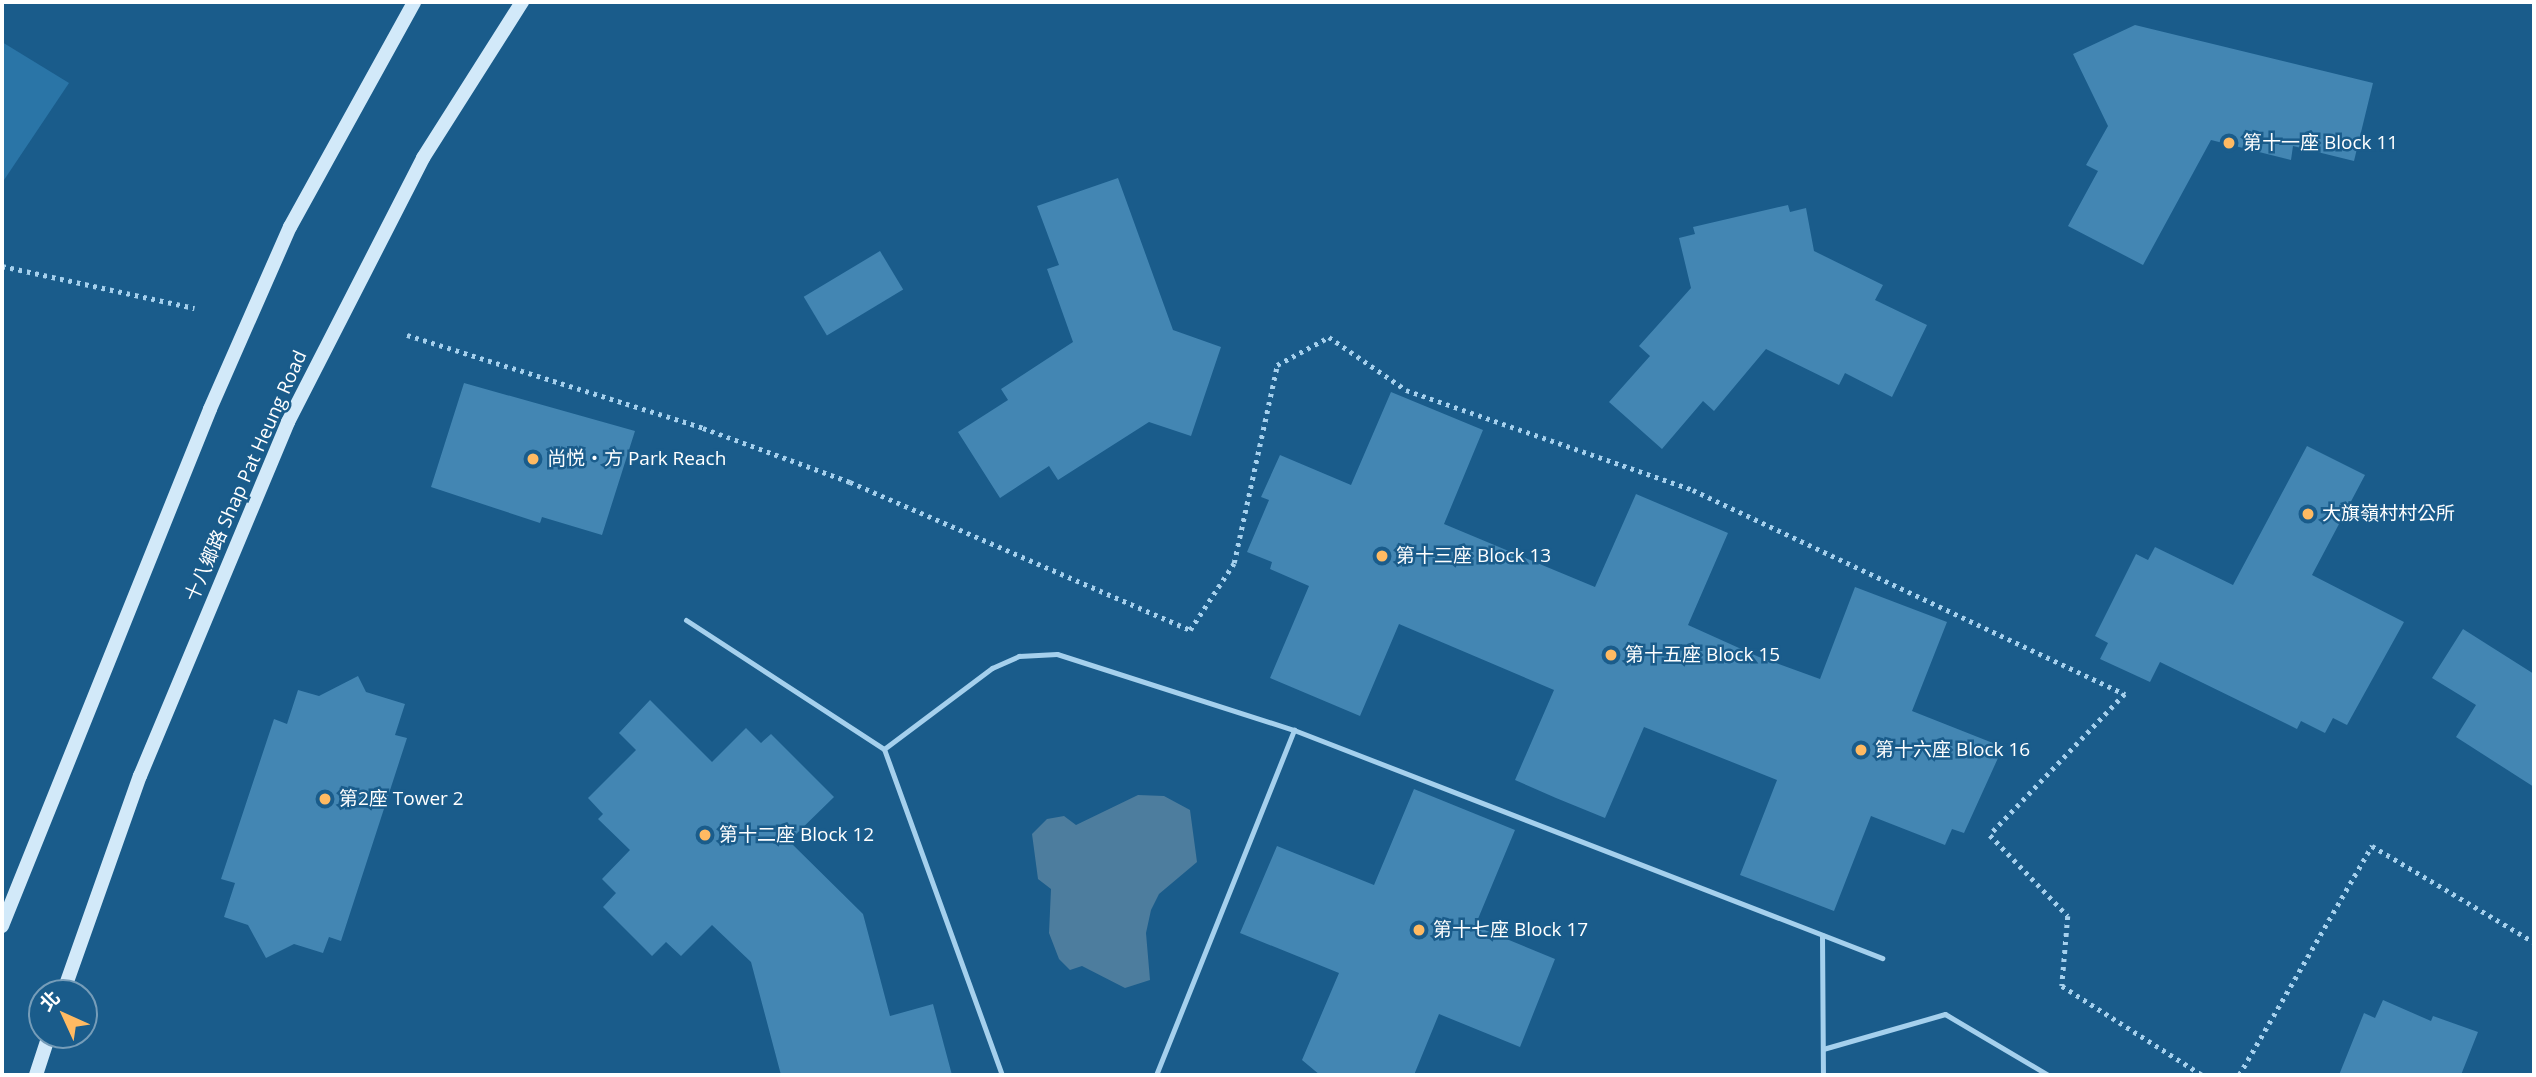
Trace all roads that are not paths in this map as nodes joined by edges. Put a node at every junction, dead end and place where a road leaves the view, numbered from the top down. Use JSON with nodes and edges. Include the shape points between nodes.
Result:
{"nodes":[{"id":1,"x":414,"y":2,"type":"edge"},
{"id":2,"x":522,"y":2,"type":"edge"},
{"id":3,"x":685,"y":620,"type":"dead end"},
{"id":4,"x":1294,"y":730,"type":"junction"},
{"id":5,"x":884,"y":749,"type":"junction"},
{"id":6,"x":2,"y":926,"type":"edge"},
{"id":7,"x":1822,"y":935,"type":"junction"},
{"id":8,"x":1882,"y":958,"type":"dead end"},
{"id":9,"x":68,"y":979,"type":"edge"},
{"id":10,"x":44,"y":1049,"type":"edge"},
{"id":11,"x":1823,"y":1049,"type":"junction"},
{"id":12,"x":36,"y":1075,"type":"edge"},
{"id":13,"x":1002,"y":1075,"type":"edge"},
{"id":14,"x":1156,"y":1075,"type":"edge"},
{"id":15,"x":1823,"y":1075,"type":"edge"},
{"id":16,"x":2048,"y":1075,"type":"edge"}],
"edges":[{"from":1,"to":6,"type":"main road","via":[[290,226],[210,409]]},
{"from":2,"to":9,"type":"main road","name":"十八鄉路 Shap Pat Heung Road","via":[[423,158],[288,422],[140,776]]},
{"from":3,"to":5,"type":"lane"},
{"from":4,"to":5,"type":"lane","via":[[1057,654],[1019,656],[992,668]]},
{"from":4,"to":7,"type":"lane"},
{"from":4,"to":14,"type":"lane"},
{"from":5,"to":13,"type":"lane"},
{"from":7,"to":8,"type":"lane"},
{"from":7,"to":11,"type":"lane"},
{"from":10,"to":12,"type":"main road"},
{"from":11,"to":15,"type":"lane"},
{"from":11,"to":16,"type":"lane","via":[[1944,1014]]}]}
